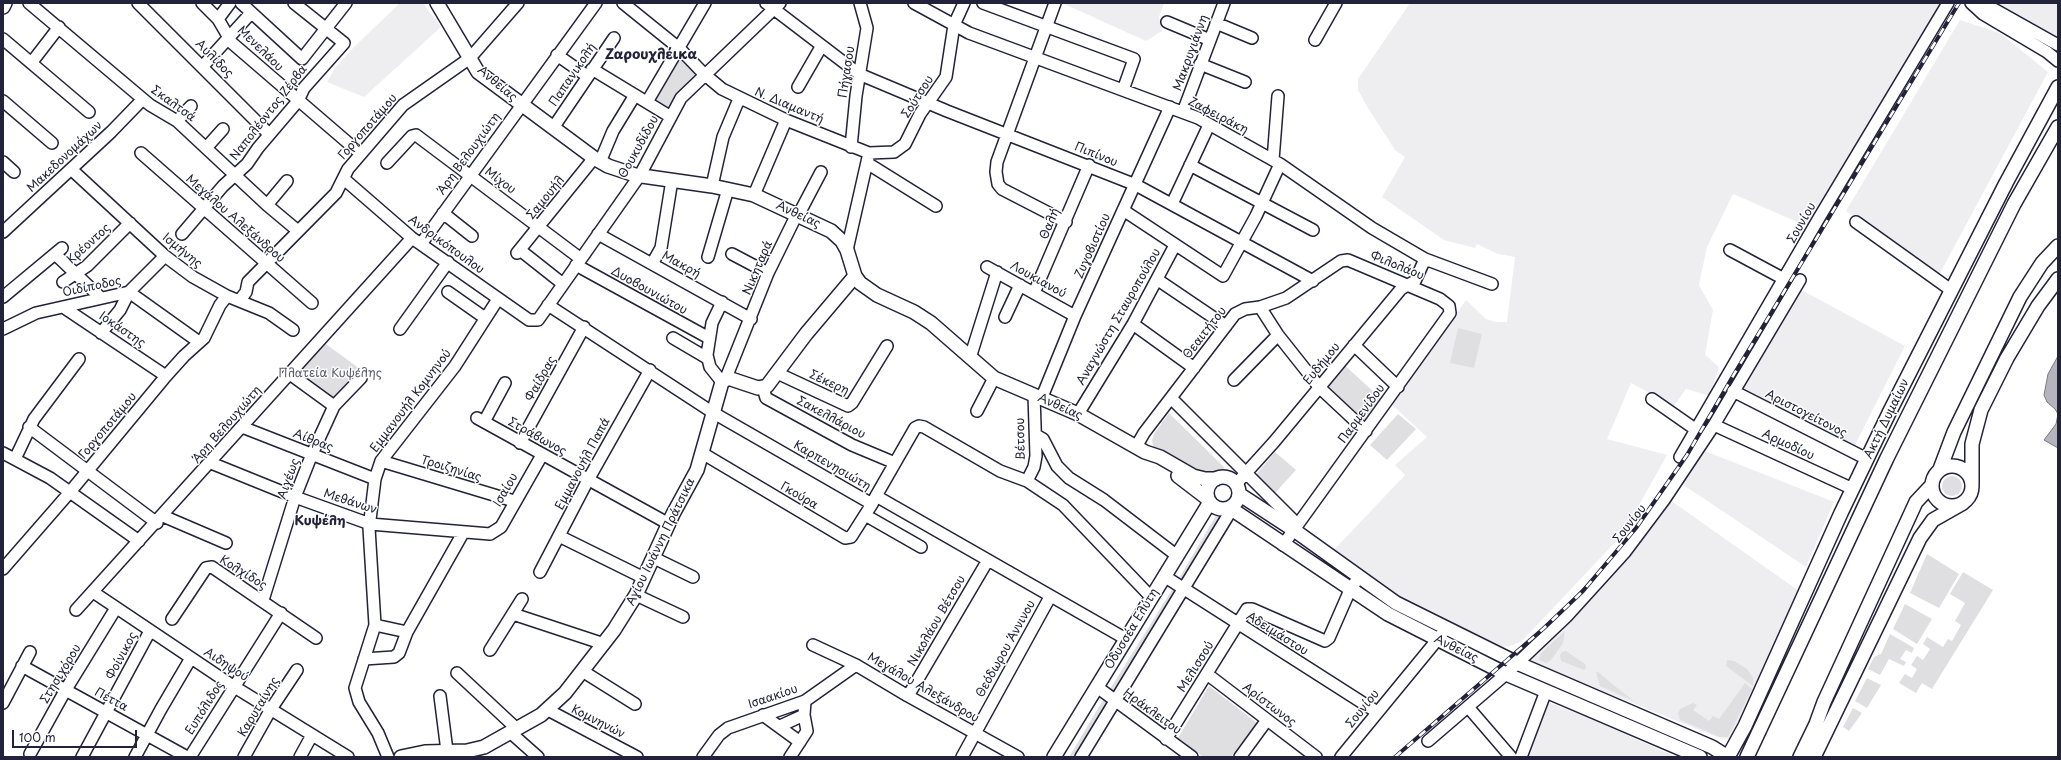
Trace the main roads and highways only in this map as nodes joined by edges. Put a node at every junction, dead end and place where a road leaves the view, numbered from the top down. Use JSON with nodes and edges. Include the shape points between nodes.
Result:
{"nodes":[{"id":1,"x":5,"y":3,"type":"edge"},
{"id":2,"x":441,"y":4,"type":"edge"},
{"id":3,"x":3,"y":7,"type":"edge"},
{"id":4,"x":2058,"y":88,"type":"edge"},
{"id":5,"x":2058,"y":128,"type":"edge"},
{"id":6,"x":2058,"y":246,"type":"edge"},
{"id":7,"x":855,"y":276,"type":"junction"},
{"id":8,"x":2058,"y":279,"type":"edge"},
{"id":9,"x":1150,"y":455,"type":"junction"},
{"id":10,"x":1940,"y":469,"type":"junction"},
{"id":11,"x":1216,"y":479,"type":"junction"},
{"id":12,"x":1972,"y":484,"type":"junction"},
{"id":13,"x":1931,"y":486,"type":"junction"},
{"id":14,"x":1238,"y":489,"type":"junction"},
{"id":15,"x":1209,"y":500,"type":"junction"},
{"id":16,"x":1963,"y":503,"type":"junction"},
{"id":17,"x":1231,"y":508,"type":"junction"},
{"id":18,"x":1589,"y":694,"type":"junction"},
{"id":19,"x":1583,"y":708,"type":"junction"},
{"id":20,"x":468,"y":755,"type":"edge"},
{"id":21,"x":401,"y":757,"type":"edge"},
{"id":22,"x":1054,"y":757,"type":"edge"},
{"id":23,"x":1700,"y":757,"type":"edge"},
{"id":24,"x":1728,"y":757,"type":"edge"},
{"id":25,"x":1747,"y":757,"type":"edge"},
{"id":26,"x":1800,"y":757,"type":"edge"},
{"id":27,"x":1814,"y":757,"type":"edge"}],
"edges":[{"from":1,"to":3,"type":"main road"},
{"from":2,"to":7,"type":"main road","name":"Ανθείας","via":[[478,72],[597,160],[617,170],[640,176],[754,195],[797,214],[831,231],[842,241]]},
{"from":4,"to":24,"type":"main road","name":"Ακτή Δυμαίων","via":[[2006,183],[1867,459],[1745,726]]},
{"from":5,"to":25,"type":"main road","name":"Ακτή Δυμαίων","via":[[2014,204],[1887,458]]},
{"from":6,"to":10,"type":"main road","via":[[2042,263],[2020,297],[1954,432]]},
{"from":7,"to":9,"type":"main road","name":"Ανθείας","via":[[866,288],[931,323],[994,378],[1078,414]]},
{"from":7,"to":20,"type":"main road","name":"Αγίου Ιωάννη Πράτσικα","via":[[806,334],[768,385],[763,388],[724,380],[694,474],[654,558],[636,595],[584,672],[548,710]]},
{"from":8,"to":12,"type":"main road","via":[[2038,306],[2007,358],[1981,410],[1972,444]]},
{"from":9,"to":11,"type":"main road","name":"Ανθείας","via":[[1160,457],[1193,476]]},
{"from":9,"to":15,"type":"main road","name":"Ανθείας"},
{"from":10,"to":12,"type":"main road","via":[[1947,466],[1960,468],[1966,472]]},
{"from":10,"to":13,"type":"main road"},
{"from":11,"to":14,"type":"main road","via":[[1226,477]]},
{"from":11,"to":15,"type":"main road","via":[[1208,486]]},
{"from":12,"to":16,"type":"main road","via":[[1970,495]]},
{"from":13,"to":16,"type":"main road","via":[[1935,498],[1945,505]]},
{"from":13,"to":26,"type":"main road","via":[[1916,502]]},
{"from":14,"to":17,"type":"main road","via":[[1236,503]]},
{"from":14,"to":18,"type":"main road","name":"Ανθείας","via":[[1396,602],[1517,663]]},
{"from":15,"to":17,"type":"main road","via":[[1218,508]]},
{"from":15,"to":22,"type":"main road","name":"Οδυσσέα Ελύτη"},
{"from":16,"to":27,"type":"main road","via":[[1933,520],[1920,538]]},
{"from":17,"to":19,"type":"main road","name":"Ανθείας","via":[[1388,614],[1506,674]]},
{"from":18,"to":19,"type":"main road"},
{"from":18,"to":24,"type":"main road","name":"Ανθείας"},
{"from":19,"to":23,"type":"main road","name":"Ανθείας"},
{"from":20,"to":21,"type":"main road","name":"Αγίου Ιωάννη Πράτσικα","via":[[447,751]]}]}
